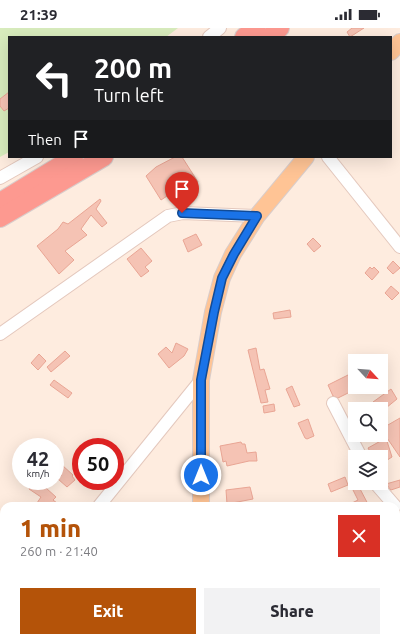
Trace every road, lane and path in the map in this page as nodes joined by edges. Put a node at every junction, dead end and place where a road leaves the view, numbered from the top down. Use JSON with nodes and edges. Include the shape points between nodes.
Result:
{"nodes":[{"id":1,"x":220,"y":28,"type":"edge"},
{"id":2,"x":256,"y":28,"type":"edge"},
{"id":3,"x":280,"y":28,"type":"edge"},
{"id":4,"x":210,"y":36,"type":"edge"},
{"id":5,"x":245,"y":36,"type":"edge"},
{"id":6,"x":270,"y":36,"type":"edge"},
{"id":7,"x":400,"y":42,"type":"edge"},
{"id":8,"x":392,"y":51,"type":"edge"},
{"id":9,"x":35,"y":158,"type":"edge"},
{"id":10,"x":72,"y":158,"type":"edge"},
{"id":11,"x":102,"y":158,"type":"edge"},
{"id":12,"x":305,"y":158,"type":"edge"},
{"id":13,"x":329,"y":158,"type":"edge"},
{"id":14,"x":0,"y":178,"type":"edge"},
{"id":15,"x":0,"y":202,"type":"edge"},
{"id":16,"x":257,"y":216,"type":"junction"},
{"id":17,"x":0,"y":218,"type":"edge"},
{"id":18,"x":400,"y":248,"type":"edge"},
{"id":19,"x":0,"y":334,"type":"edge"},
{"id":20,"x":201,"y":380,"type":"junction"},
{"id":21,"x":333,"y":404,"type":"dead end"},
{"id":22,"x":357,"y":450,"type":"edge"},
{"id":23,"x":380,"y":490,"type":"edge"},
{"id":24,"x":102,"y":502,"type":"edge"},
{"id":25,"x":201,"y":502,"type":"edge"},
{"id":26,"x":391,"y":502,"type":"edge"}],
"edges":[{"from":1,"to":4,"type":"street"},
{"from":2,"to":5,"type":"highway"},
{"from":3,"to":6,"type":"highway"},
{"from":7,"to":8,"type":"main road"},
{"from":9,"to":14,"type":"street"},
{"from":10,"to":15,"type":"highway"},
{"from":11,"to":17,"type":"highway"},
{"from":12,"to":16,"type":"main road"},
{"from":13,"to":18,"type":"street"},
{"from":16,"to":19,"type":"street","via":[[182,213],[168,216]]},
{"from":16,"to":20,"type":"main road","via":[[222,278]]},
{"from":20,"to":24,"type":"street"},
{"from":20,"to":25,"type":"main road"},
{"from":21,"to":22,"type":"street"},
{"from":23,"to":26,"type":"street"}]}
